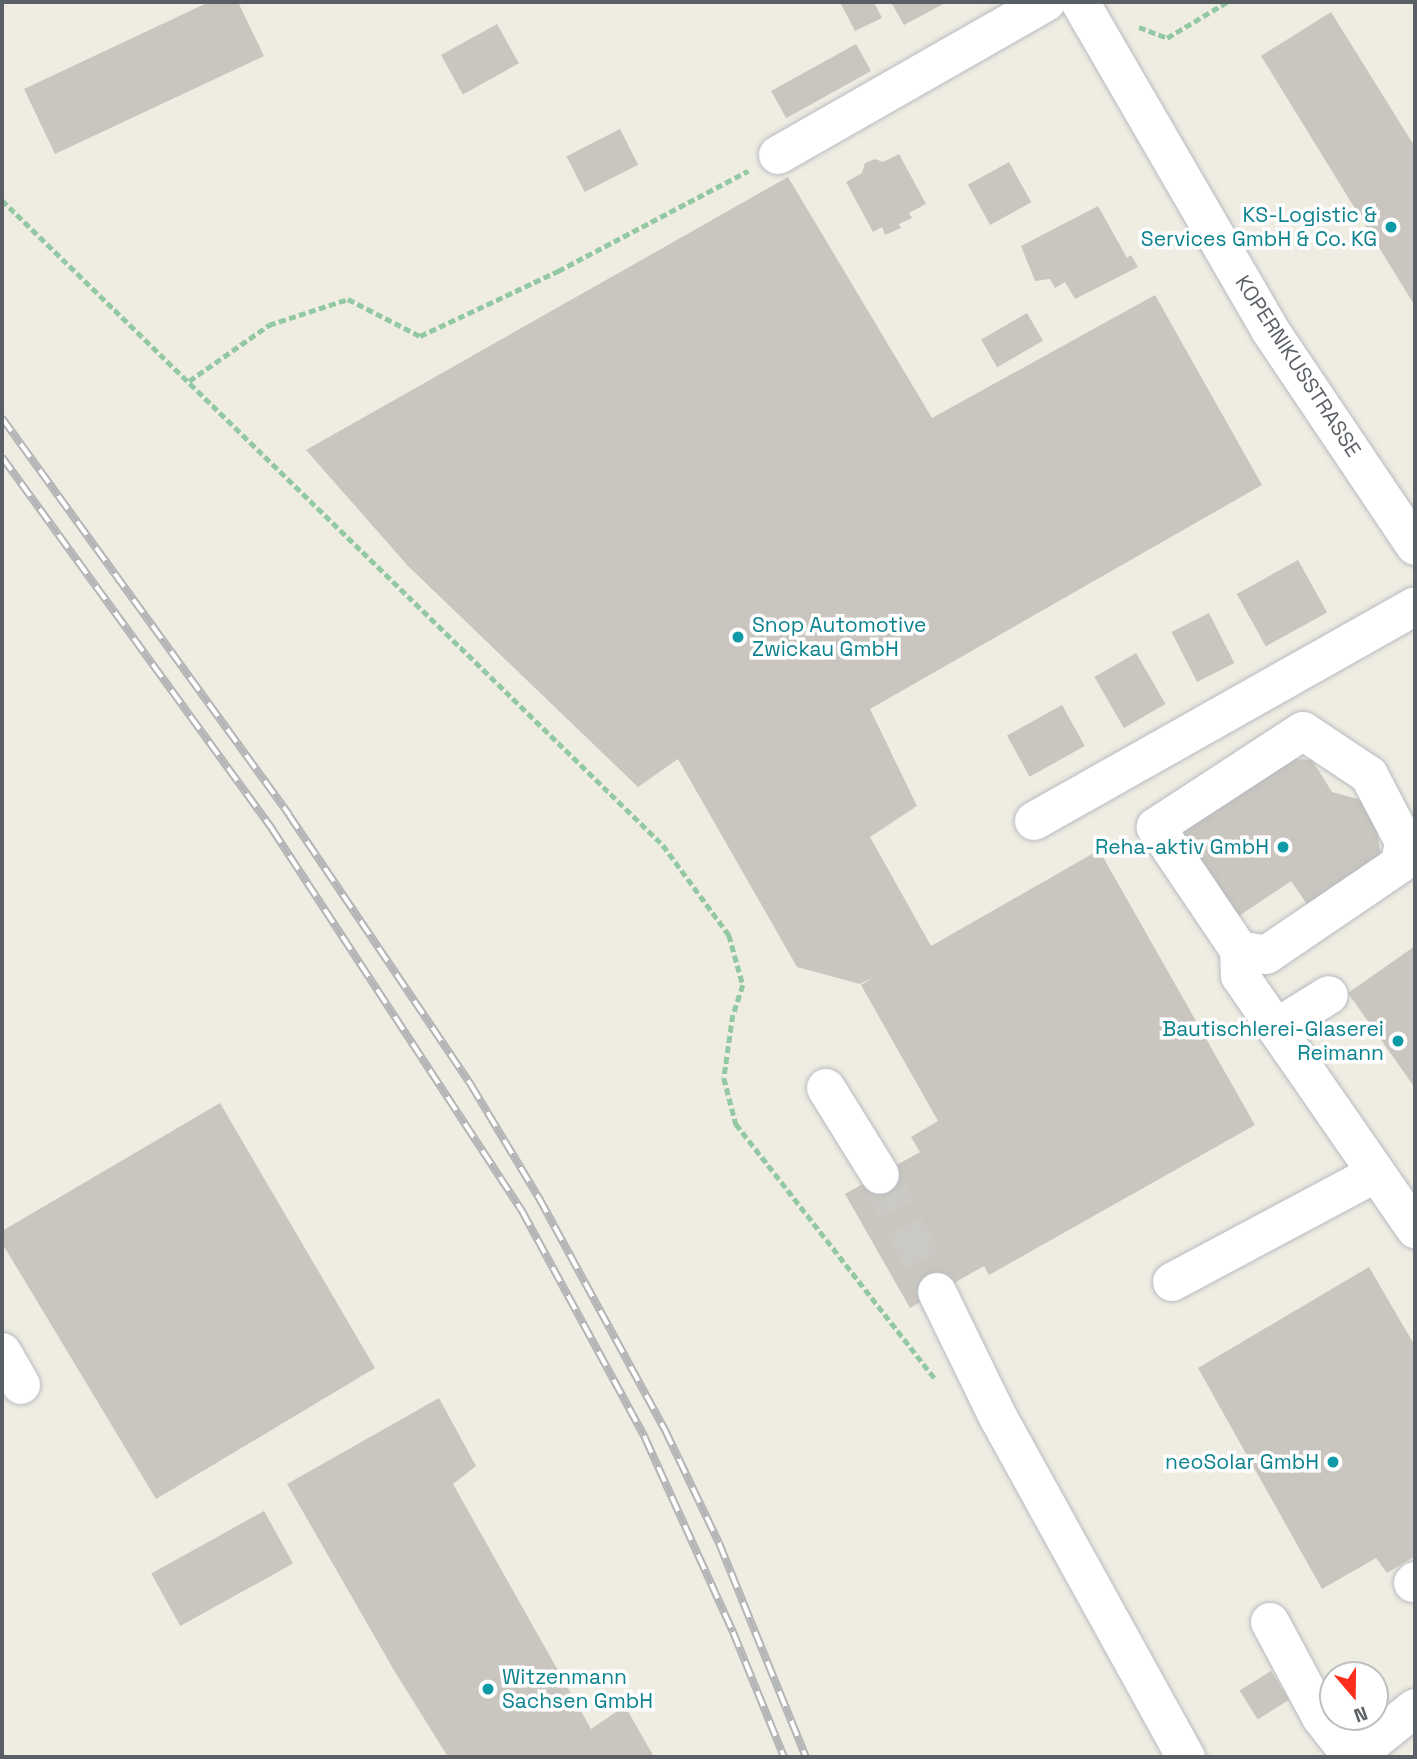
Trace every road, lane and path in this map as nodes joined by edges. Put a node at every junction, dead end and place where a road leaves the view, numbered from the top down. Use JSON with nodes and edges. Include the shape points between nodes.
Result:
{"nodes":[{"id":1,"x":1227,"y":2,"type":"edge"},
{"id":2,"x":1074,"y":3,"type":"edge"},
{"id":3,"x":778,"y":155,"type":"joint"},
{"id":4,"x":2,"y":200,"type":"edge"},
{"id":5,"x":188,"y":381,"type":"junction"},
{"id":6,"x":1415,"y":547,"type":"edge"},
{"id":7,"x":1415,"y":606,"type":"edge"},
{"id":8,"x":1034,"y":821,"type":"dead end"},
{"id":9,"x":1239,"y":950,"type":"junction"},
{"id":10,"x":1329,"y":995,"type":"dead end"},
{"id":11,"x":1276,"y":1028,"type":"junction"},
{"id":12,"x":826,"y":1088,"type":"dead end"},
{"id":13,"x":1376,"y":1173,"type":"junction"},
{"id":14,"x":880,"y":1175,"type":"tunnel mouth"},
{"id":15,"x":1415,"y":1229,"type":"edge"},
{"id":16,"x":1172,"y":1282,"type":"dead end"},
{"id":17,"x":937,"y":1292,"type":"tunnel mouth"},
{"id":18,"x":2,"y":1352,"type":"edge"},
{"id":19,"x":21,"y":1385,"type":"dead end"},
{"id":20,"x":943,"y":1392,"type":"dead end"},
{"id":21,"x":1270,"y":1622,"type":"dead end"},
{"id":22,"x":1415,"y":1708,"type":"edge"},
{"id":23,"x":1186,"y":1757,"type":"edge"},
{"id":24,"x":1353,"y":1757,"type":"edge"}],
"edges":[{"from":1,"to":2,"type":"path","via":[[1167,38]]},
{"from":2,"to":3,"type":"street"},
{"from":2,"to":6,"type":"street","name":"KOPERNIKUSSTRASSE","via":[[1270,330]]},
{"from":3,"to":5,"type":"path","via":[[558,271],[421,336],[348,299],[269,325]]},
{"from":4,"to":5,"type":"path"},
{"from":5,"to":20,"type":"path","via":[[672,856],[729,935],[743,985],[733,1014],[723,1077],[736,1124]]},
{"from":7,"to":8,"type":"street"},
{"from":9,"to":9,"type":"street","via":[[1156,827],[1303,731],[1369,775],[1404,842],[1400,864],[1266,956]]},
{"from":9,"to":11,"type":"street","via":[[1240,976]]},
{"from":10,"to":11,"type":"street"},
{"from":11,"to":13,"type":"street"},
{"from":12,"to":14,"type":"street"},
{"from":13,"to":15,"type":"street"},
{"from":13,"to":16,"type":"street"},
{"from":17,"to":23,"type":"street","via":[[998,1417]]},
{"from":18,"to":19,"type":"street"},
{"from":21,"to":24,"type":"street","via":[[1321,1717]]},
{"from":22,"to":24,"type":"street"}]}
